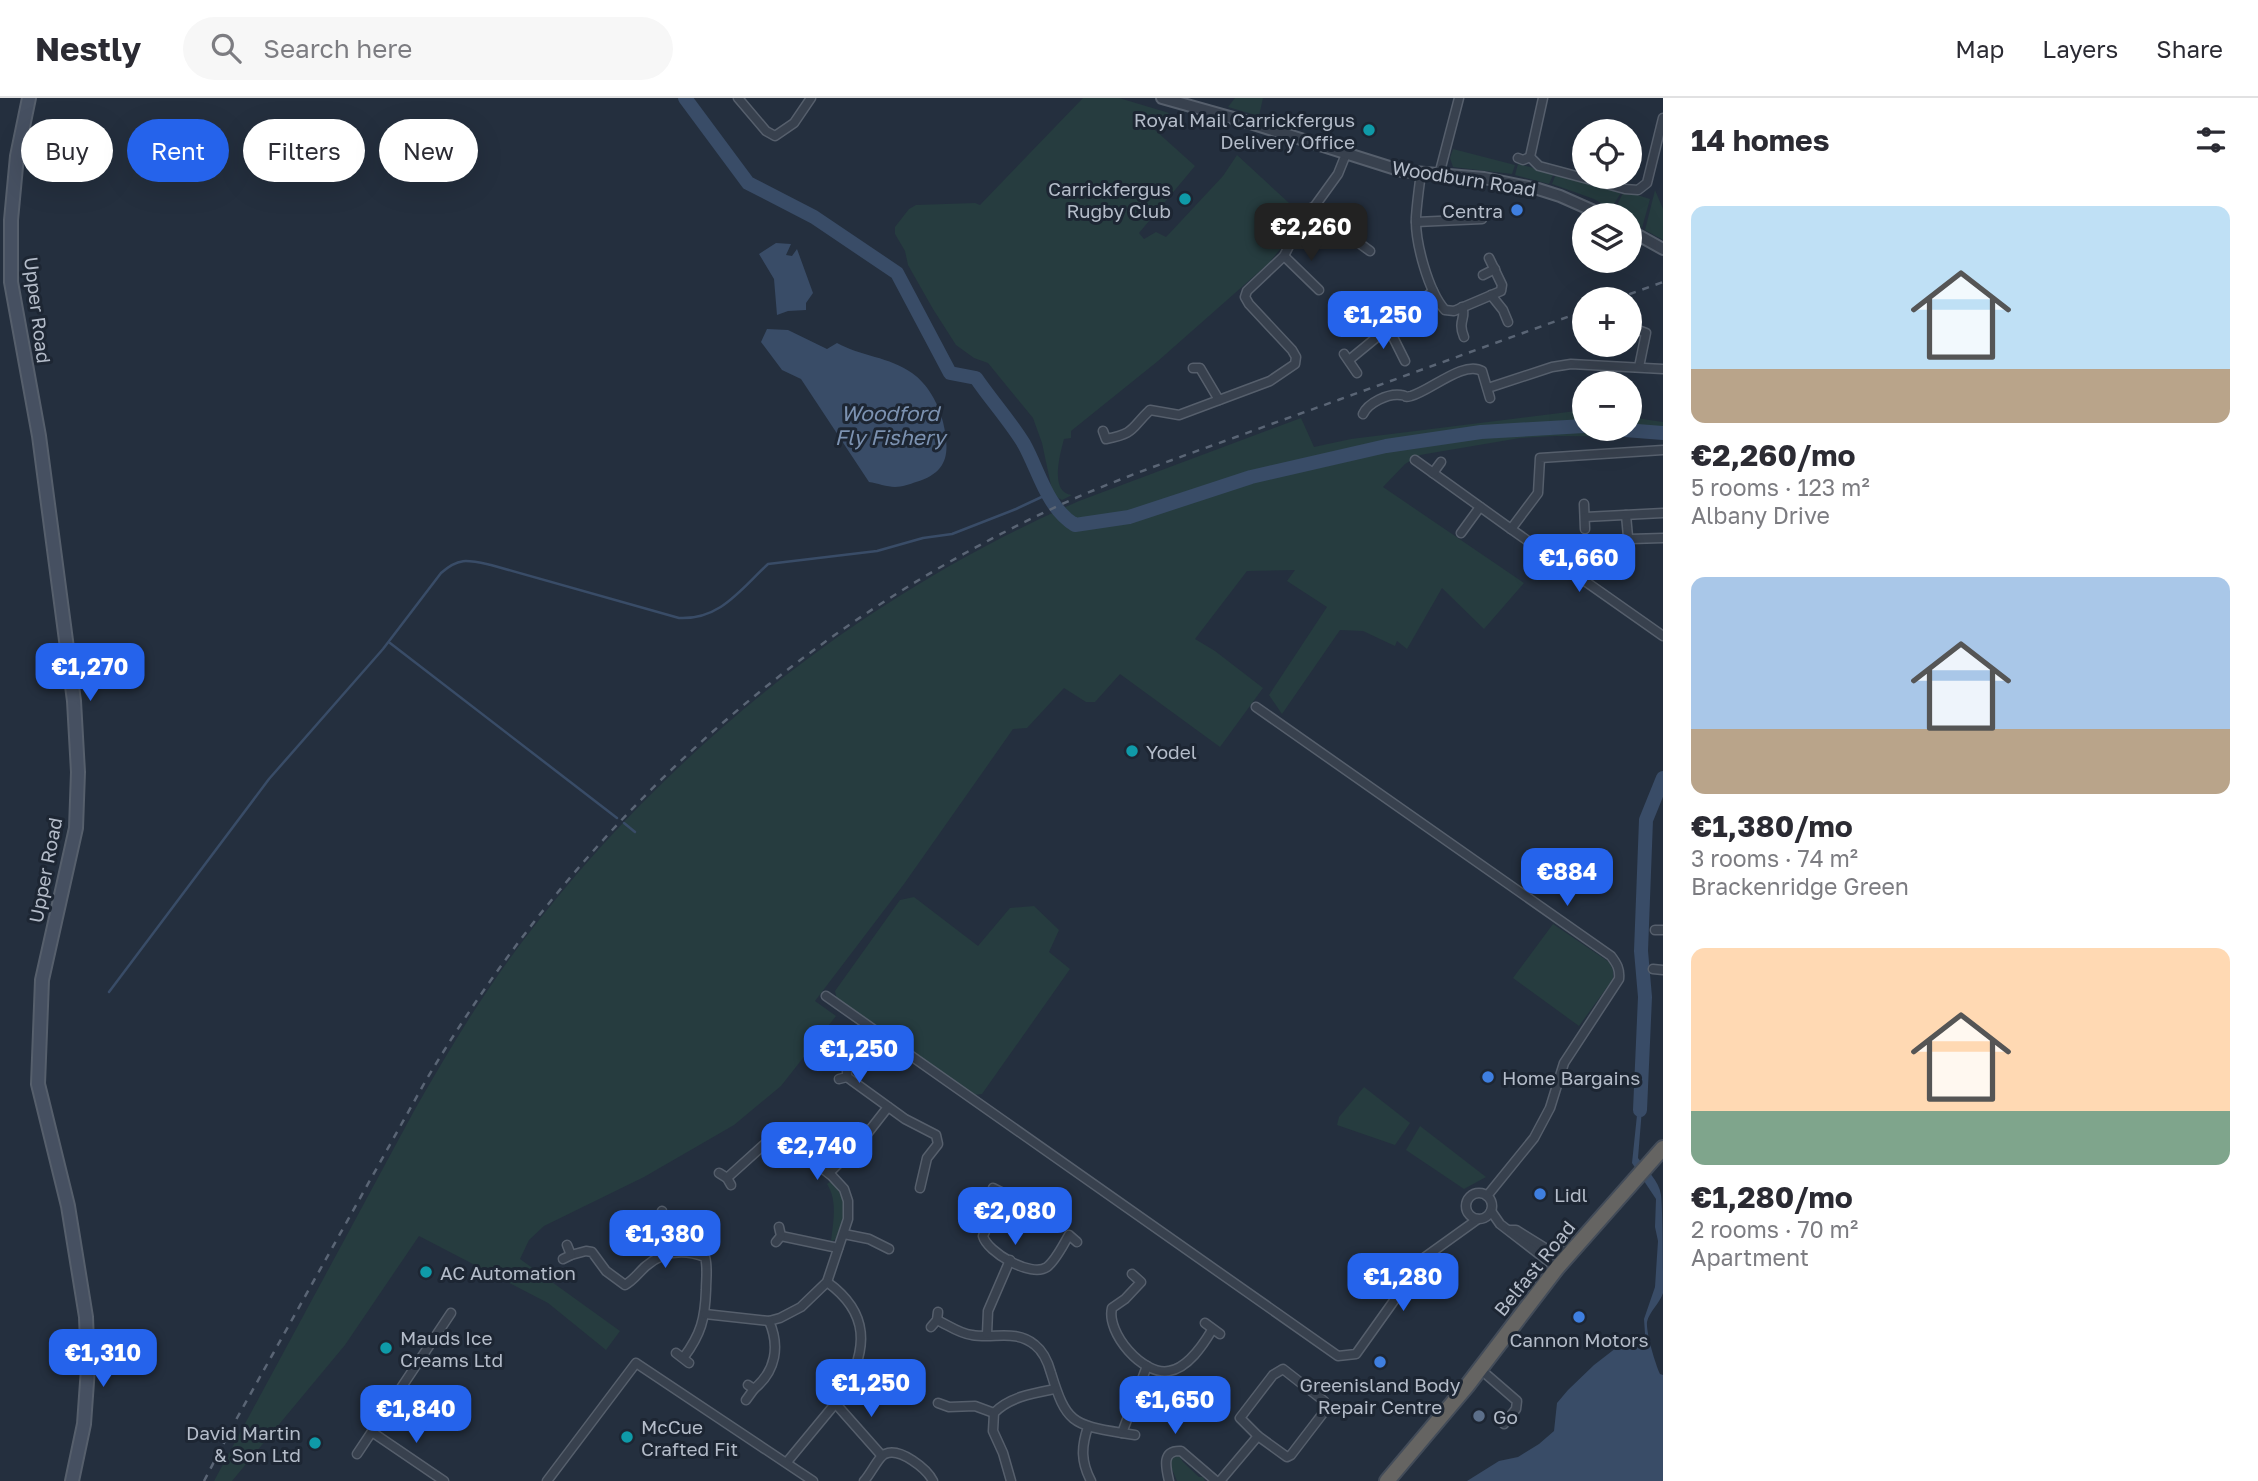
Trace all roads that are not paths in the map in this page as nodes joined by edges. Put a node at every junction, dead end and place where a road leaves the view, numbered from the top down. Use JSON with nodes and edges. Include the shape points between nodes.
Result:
{"nodes":[{"id":1,"x":29,"y":98,"type":"edge"},
{"id":2,"x":738,"y":98,"type":"edge"},
{"id":3,"x":811,"y":98,"type":"edge"},
{"id":4,"x":1162,"y":98,"type":"edge"},
{"id":5,"x":1459,"y":98,"type":"edge"},
{"id":6,"x":1543,"y":98,"type":"edge"},
{"id":7,"x":1663,"y":118,"type":"edge"},
{"id":8,"x":1346,"y":154,"type":"junction"},
{"id":9,"x":1518,"y":158,"type":"dead end"},
{"id":10,"x":1530,"y":158,"type":"junction"},
{"id":11,"x":1421,"y":173,"type":"junction"},
{"id":12,"x":1439,"y":175,"type":"junction"},
{"id":13,"x":1575,"y":203,"type":"edge"},
{"id":14,"x":1311,"y":208,"type":"junction"},
{"id":15,"x":1482,"y":219,"type":"dead end"},
{"id":16,"x":1416,"y":222,"type":"junction"},
{"id":17,"x":1642,"y":237,"type":"edge"},
{"id":18,"x":1663,"y":249,"type":"edge"},
{"id":19,"x":1370,"y":251,"type":"dead end"},
{"id":20,"x":1284,"y":256,"type":"junction"},
{"id":21,"x":1489,"y":258,"type":"dead end"},
{"id":22,"x":1495,"y":270,"type":"junction"},
{"id":23,"x":1483,"y":275,"type":"dead end"},
{"id":24,"x":1319,"y":290,"type":"dead end"},
{"id":25,"x":1433,"y":291,"type":"junction"},
{"id":26,"x":1491,"y":295,"type":"junction"},
{"id":27,"x":1462,"y":307,"type":"junction"},
{"id":28,"x":1508,"y":322,"type":"dead end"},
{"id":29,"x":1388,"y":327,"type":"junction"},
{"id":30,"x":1646,"y":331,"type":"dead end"},
{"id":31,"x":1464,"y":337,"type":"dead end"},
{"id":32,"x":1405,"y":361,"type":"dead end"},
{"id":33,"x":1200,"y":367,"type":"dead end"},
{"id":34,"x":1639,"y":367,"type":"junction"},
{"id":35,"x":1663,"y":369,"type":"edge"},
{"id":36,"x":1357,"y":373,"type":"dead end"},
{"id":37,"x":1488,"y":388,"type":"junction"},
{"id":38,"x":1406,"y":396,"type":"junction"},
{"id":39,"x":1490,"y":398,"type":"dead end"},
{"id":40,"x":1219,"y":400,"type":"junction"},
{"id":41,"x":1407,"y":407,"type":"dead end"},
{"id":42,"x":1363,"y":414,"type":"dead end"},
{"id":43,"x":1105,"y":439,"type":"dead end"},
{"id":44,"x":1663,"y":450,"type":"edge"},
{"id":45,"x":1415,"y":460,"type":"dead end"},
{"id":46,"x":1441,"y":462,"type":"dead end"},
{"id":47,"x":1433,"y":473,"type":"junction"},
{"id":48,"x":1584,"y":504,"type":"dead end"},
{"id":49,"x":1480,"y":506,"type":"junction"},
{"id":50,"x":1663,"y":513,"type":"edge"},
{"id":51,"x":1626,"y":515,"type":"junction"},
{"id":52,"x":1585,"y":517,"type":"junction"},
{"id":53,"x":1511,"y":529,"type":"junction"},
{"id":54,"x":1585,"y":529,"type":"dead end"},
{"id":55,"x":1461,"y":533,"type":"dead end"},
{"id":56,"x":1663,"y":538,"type":"edge"},
{"id":57,"x":1663,"y":636,"type":"edge"},
{"id":58,"x":1256,"y":707,"type":"dead end"},
{"id":59,"x":1653,"y":970,"type":"dead end"},
{"id":60,"x":1663,"y":970,"type":"edge"},
{"id":61,"x":826,"y":996,"type":"dead end"},
{"id":62,"x":845,"y":1074,"type":"dead end"},
{"id":63,"x":888,"y":1107,"type":"junction"},
{"id":64,"x":768,"y":1126,"type":"dead end"},
{"id":65,"x":777,"y":1133,"type":"junction"},
{"id":66,"x":1658,"y":1153,"type":"edge"},
{"id":67,"x":829,"y":1173,"type":"junction"},
{"id":68,"x":923,"y":1174,"type":"junction"},
{"id":69,"x":910,"y":1175,"type":"dead end"},
{"id":70,"x":725,"y":1179,"type":"dead end"},
{"id":71,"x":920,"y":1188,"type":"dead end"},
{"id":72,"x":993,"y":1188,"type":"dead end"},
{"id":73,"x":1488,"y":1196,"type":"junction"},
{"id":74,"x":1466,"y":1208,"type":"junction"},
{"id":75,"x":1485,"y":1216,"type":"junction"},
{"id":76,"x":650,"y":1222,"type":"dead end"},
{"id":77,"x":1504,"y":1227,"type":"junction"},
{"id":78,"x":844,"y":1234,"type":"junction"},
{"id":79,"x":779,"y":1235,"type":"dead end"},
{"id":80,"x":1453,"y":1235,"type":"junction"},
{"id":81,"x":1077,"y":1242,"type":"dead end"},
{"id":82,"x":568,"y":1245,"type":"dead end"},
{"id":83,"x":838,"y":1248,"type":"junction"},
{"id":84,"x":889,"y":1249,"type":"dead end"},
{"id":85,"x":1573,"y":1249,"type":"junction"},
{"id":86,"x":669,"y":1252,"type":"junction"},
{"id":87,"x":1010,"y":1261,"type":"junction"},
{"id":88,"x":1557,"y":1268,"type":"junction"},
{"id":89,"x":1132,"y":1274,"type":"dead end"},
{"id":90,"x":827,"y":1282,"type":"junction"},
{"id":91,"x":625,"y":1285,"type":"junction"},
{"id":92,"x":619,"y":1295,"type":"dead end"},
{"id":93,"x":451,"y":1313,"type":"dead end"},
{"id":94,"x":705,"y":1314,"type":"junction"},
{"id":95,"x":769,"y":1321,"type":"junction"},
{"id":96,"x":1205,"y":1324,"type":"dead end"},
{"id":97,"x":931,"y":1327,"type":"dead end"},
{"id":98,"x":987,"y":1334,"type":"junction"},
{"id":99,"x":683,"y":1358,"type":"dead end"},
{"id":100,"x":1147,"y":1366,"type":"junction"},
{"id":101,"x":1480,"y":1369,"type":"junction"},
{"id":102,"x":1055,"y":1389,"type":"junction"},
{"id":103,"x":746,"y":1400,"type":"dead end"},
{"id":104,"x":936,"y":1403,"type":"dead end"},
{"id":105,"x":836,"y":1404,"type":"junction"},
{"id":106,"x":994,"y":1413,"type":"junction"},
{"id":107,"x":1504,"y":1424,"type":"dead end"},
{"id":108,"x":1088,"y":1427,"type":"junction"},
{"id":109,"x":372,"y":1432,"type":"junction"},
{"id":110,"x":1122,"y":1433,"type":"junction"},
{"id":111,"x":1135,"y":1436,"type":"dead end"},
{"id":112,"x":1258,"y":1436,"type":"junction"},
{"id":113,"x":358,"y":1454,"type":"dead end"},
{"id":114,"x":882,"y":1456,"type":"junction"},
{"id":115,"x":787,"y":1462,"type":"junction"},
{"id":116,"x":72,"y":1481,"type":"edge"},
{"id":117,"x":444,"y":1481,"type":"edge"},
{"id":118,"x":547,"y":1481,"type":"edge"},
{"id":119,"x":813,"y":1481,"type":"edge"},
{"id":120,"x":864,"y":1481,"type":"edge"},
{"id":121,"x":933,"y":1481,"type":"edge"},
{"id":122,"x":1011,"y":1481,"type":"edge"},
{"id":123,"x":1091,"y":1481,"type":"edge"},
{"id":124,"x":1169,"y":1481,"type":"edge"},
{"id":125,"x":1218,"y":1481,"type":"edge"},
{"id":126,"x":1387,"y":1481,"type":"edge"}],
"edges":[{"from":1,"to":116,"type":"main road","name":"Upper Road","via":[[17,156],[11,282],[39,436],[74,701],[78,772],[76,828],[42,980],[38,1084],[68,1206],[86,1317],[84,1424]]},
{"from":2,"to":3,"type":"street","via":[[775,136],[794,122]]},
{"from":4,"to":8,"type":"street","name":"Woodburn Road"},
{"from":5,"to":12,"type":"street"},
{"from":6,"to":10,"type":"street"},
{"from":7,"to":10,"type":"street","name":"Woodburn Road","via":[[1646,185],[1636,191],[1539,166]]},
{"from":8,"to":11,"type":"street","name":"Woodburn Road"},
{"from":8,"to":14,"type":"street","via":[[1338,174]]},
{"from":9,"to":10,"type":"street","name":"Woodburn Road"},
{"from":11,"to":12,"type":"street","name":"Woodburn Road"},
{"from":11,"to":16,"type":"street"},
{"from":12,"to":13,"type":"street","name":"Woodburn Road","via":[[1515,183]]},
{"from":14,"to":19,"type":"street"},
{"from":14,"to":20,"type":"street"},
{"from":15,"to":16,"type":"street"},
{"from":16,"to":25,"type":"street"},
{"from":17,"to":18,"type":"street"},
{"from":20,"to":24,"type":"street"},
{"from":20,"to":40,"type":"street","via":[[1245,297],[1294,352],[1295,363],[1270,381]]},
{"from":21,"to":22,"type":"street"},
{"from":22,"to":23,"type":"street"},
{"from":22,"to":26,"type":"street","via":[[1502,288]]},
{"from":25,"to":27,"type":"street","via":[[1447,311]]},
{"from":25,"to":29,"type":"street"},
{"from":26,"to":27,"type":"street"},
{"from":26,"to":28,"type":"street"},
{"from":27,"to":31,"type":"street"},
{"from":29,"to":32,"type":"street"},
{"from":29,"to":36,"type":"street","via":[[1346,357]]},
{"from":30,"to":34,"type":"street"},
{"from":33,"to":40,"type":"street"},
{"from":34,"to":35,"type":"street"},
{"from":34,"to":37,"type":"street","via":[[1565,364]]},
{"from":37,"to":38,"type":"street","via":[[1482,371],[1475,368]]},
{"from":37,"to":39,"type":"street"},
{"from":38,"to":41,"type":"street"},
{"from":38,"to":42,"type":"street","via":[[1398,394],[1374,403]]},
{"from":40,"to":43,"type":"street","via":[[1175,416],[1150,410],[1129,433]]},
{"from":44,"to":53,"type":"street","via":[[1541,458],[1538,493]]},
{"from":45,"to":47,"type":"street"},
{"from":46,"to":47,"type":"street"},
{"from":47,"to":49,"type":"street"},
{"from":48,"to":52,"type":"street"},
{"from":49,"to":53,"type":"street"},
{"from":49,"to":55,"type":"street"},
{"from":50,"to":51,"type":"street"},
{"from":51,"to":52,"type":"street"},
{"from":51,"to":56,"type":"street","via":[[1630,540]]},
{"from":52,"to":54,"type":"street"},
{"from":53,"to":57,"type":"street"},
{"from":58,"to":73,"type":"street","via":[[1617,964],[1619,979],[1564,1063],[1550,1108],[1534,1138]]},
{"from":59,"to":60,"type":"street"},
{"from":61,"to":80,"type":"street","via":[[1338,1356],[1356,1354],[1414,1265]]},
{"from":62,"to":63,"type":"street"},
{"from":63,"to":67,"type":"street"},
{"from":63,"to":68,"type":"street","via":[[936,1136],[938,1144],[927,1158]]},
{"from":64,"to":65,"type":"street"},
{"from":65,"to":67,"type":"street"},
{"from":65,"to":70,"type":"street"},
{"from":66,"to":85,"type":"highway","name":"Belfast Road"},
{"from":67,"to":78,"type":"street","via":[[848,1201]]},
{"from":68,"to":69,"type":"street"},
{"from":68,"to":71,"type":"street"},
{"from":72,"to":87,"type":"street","via":[[1005,1194],[982,1236],[990,1248]]},
{"from":73,"to":74,"type":"street","via":[[1471,1196]]},
{"from":73,"to":75,"type":"street","via":[[1492,1203]]},
{"from":74,"to":75,"type":"street","via":[[1470,1216]]},
{"from":74,"to":80,"type":"street","via":[[1466,1218]]},
{"from":75,"to":77,"type":"street"},
{"from":75,"to":80,"type":"street"},
{"from":76,"to":86,"type":"street","via":[[661,1215]]},
{"from":77,"to":85,"type":"street","via":[[1553,1254]]},
{"from":77,"to":88,"type":"street"},
{"from":78,"to":83,"type":"street"},
{"from":78,"to":84,"type":"street"},
{"from":79,"to":83,"type":"street"},
{"from":81,"to":87,"type":"street","via":[[1069,1235],[1045,1269],[1032,1270]]},
{"from":82,"to":91,"type":"street","via":[[567,1257],[592,1252],[606,1271]]},
{"from":83,"to":90,"type":"street"},
{"from":85,"to":88,"type":"highway","name":"Belfast Road"},
{"from":86,"to":91,"type":"street"},
{"from":86,"to":94,"type":"street","via":[[706,1259]]},
{"from":87,"to":98,"type":"street","via":[[988,1311]]},
{"from":88,"to":101,"type":"highway","name":"Belfast Road"},
{"from":89,"to":100,"type":"street","via":[[1144,1281],[1110,1313],[1124,1346]]},
{"from":90,"to":95,"type":"street","via":[[801,1307]]},
{"from":90,"to":105,"type":"street","via":[[850,1303],[862,1328],[854,1370]]},
{"from":91,"to":92,"type":"street"},
{"from":93,"to":109,"type":"street"},
{"from":94,"to":95,"type":"street"},
{"from":94,"to":99,"type":"street"},
{"from":95,"to":103,"type":"street","via":[[776,1339],[775,1358]]},
{"from":96,"to":100,"type":"street","via":[[1216,1332],[1172,1370]]},
{"from":97,"to":98,"type":"street","via":[[938,1316],[966,1334]]},
{"from":98,"to":102,"type":"street","via":[[1034,1343],[1048,1363]]},
{"from":100,"to":110,"type":"street"},
{"from":101,"to":107,"type":"street","via":[[1516,1399],[1517,1407]]},
{"from":101,"to":126,"type":"highway","name":"Belfast Road"},
{"from":102,"to":106,"type":"street","via":[[1004,1403]]},
{"from":102,"to":108,"type":"street","via":[[1071,1417]]},
{"from":104,"to":106,"type":"street","via":[[975,1405]]},
{"from":105,"to":114,"type":"street"},
{"from":105,"to":115,"type":"street"},
{"from":106,"to":122,"type":"street","via":[[993,1432]]},
{"from":108,"to":110,"type":"street"},
{"from":108,"to":123,"type":"street","via":[[1082,1448]]},
{"from":109,"to":113,"type":"street"},
{"from":109,"to":117,"type":"street"},
{"from":110,"to":111,"type":"street"},
{"from":112,"to":112,"type":"street","via":[[1289,1457],[1327,1405],[1286,1370],[1279,1370],[1240,1416]]},
{"from":112,"to":125,"type":"street"},
{"from":114,"to":120,"type":"street"},
{"from":114,"to":121,"type":"street","via":[[903,1456]]},
{"from":115,"to":118,"type":"street","via":[[636,1363]]},
{"from":115,"to":119,"type":"street"},
{"from":124,"to":125,"type":"street","via":[[1165,1460],[1168,1454],[1181,1451]]}]}
